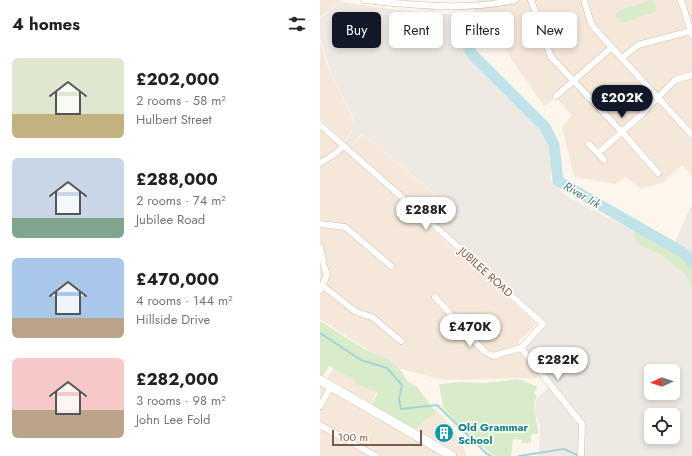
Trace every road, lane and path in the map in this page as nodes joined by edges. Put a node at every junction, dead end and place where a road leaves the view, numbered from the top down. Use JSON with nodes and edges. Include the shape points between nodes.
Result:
{"nodes":[{"id":1,"x":364,"y":0,"type":"edge"},
{"id":2,"x":515,"y":0,"type":"edge"},
{"id":3,"x":531,"y":0,"type":"edge"},
{"id":4,"x":584,"y":0,"type":"edge"},
{"id":5,"x":681,"y":0,"type":"edge"},
{"id":6,"x":691,"y":33,"type":"edge"},
{"id":7,"x":611,"y":48,"type":"junction"},
{"id":8,"x":622,"y":58,"type":"junction"},
{"id":9,"x":692,"y":75,"type":"edge"},
{"id":10,"x":573,"y":81,"type":"junction"},
{"id":11,"x":556,"y":96,"type":"dead end"},
{"id":12,"x":658,"y":97,"type":"junction"},
{"id":13,"x":320,"y":125,"type":"edge"},
{"id":14,"x":622,"y":132,"type":"junction"},
{"id":15,"x":692,"y":135,"type":"edge"},
{"id":16,"x":589,"y":144,"type":"dead end"},
{"id":17,"x":343,"y":146,"type":"junction"},
{"id":18,"x":598,"y":153,"type":"junction"},
{"id":19,"x":604,"y":160,"type":"dead end"},
{"id":20,"x":320,"y":163,"type":"edge"},
{"id":21,"x":658,"y":173,"type":"dead end"},
{"id":22,"x":320,"y":224,"type":"edge"},
{"id":23,"x":320,"y":247,"type":"edge"},
{"id":24,"x":322,"y":266,"type":"edge"},
{"id":25,"x":391,"y":266,"type":"dead end"},
{"id":26,"x":321,"y":288,"type":"edge"},
{"id":27,"x":435,"y":297,"type":"dead end"},
{"id":28,"x":401,"y":341,"type":"dead end"},
{"id":29,"x":521,"y":348,"type":"junction"},
{"id":30,"x":320,"y":380,"type":"edge"},
{"id":31,"x":331,"y":387,"type":"junction"},
{"id":32,"x":320,"y":406,"type":"edge"},
{"id":33,"x":320,"y":425,"type":"edge"},
{"id":34,"x":581,"y":454,"type":"edge"},
{"id":35,"x":376,"y":456,"type":"edge"},
{"id":36,"x":452,"y":456,"type":"edge"}],
"edges":[{"from":1,"to":2,"type":"street","via":[[475,6]]},
{"from":3,"to":10,"type":"street","via":[[549,53]]},
{"from":4,"to":7,"type":"street","via":[[593,26]]},
{"from":5,"to":6,"type":"street"},
{"from":6,"to":8,"type":"street","via":[[638,45]]},
{"from":7,"to":8,"type":"street"},
{"from":7,"to":10,"type":"street"},
{"from":8,"to":12,"type":"street"},
{"from":9,"to":12,"type":"street","via":[[674,80]]},
{"from":10,"to":11,"type":"street"},
{"from":10,"to":14,"type":"street"},
{"from":12,"to":14,"type":"street"},
{"from":12,"to":15,"type":"street"},
{"from":13,"to":17,"type":"street","name":"JUBILEE ROAD"},
{"from":14,"to":18,"type":"street"},
{"from":14,"to":21,"type":"street"},
{"from":16,"to":18,"type":"street"},
{"from":17,"to":20,"type":"street"},
{"from":17,"to":29,"type":"street","name":"JUBILEE ROAD","via":[[543,324]]},
{"from":18,"to":19,"type":"street"},
{"from":22,"to":25,"type":"street","via":[[345,227]]},
{"from":23,"to":24,"type":"street"},
{"from":24,"to":26,"type":"street","via":[[327,275]]},
{"from":26,"to":28,"type":"street","via":[[356,312],[372,317]]},
{"from":27,"to":29,"type":"street","via":[[484,351],[493,356]]},
{"from":29,"to":34,"type":"street","via":[[582,424]]},
{"from":30,"to":31,"type":"street"},
{"from":31,"to":32,"type":"street"},
{"from":31,"to":36,"type":"street"},
{"from":33,"to":35,"type":"street"}]}
